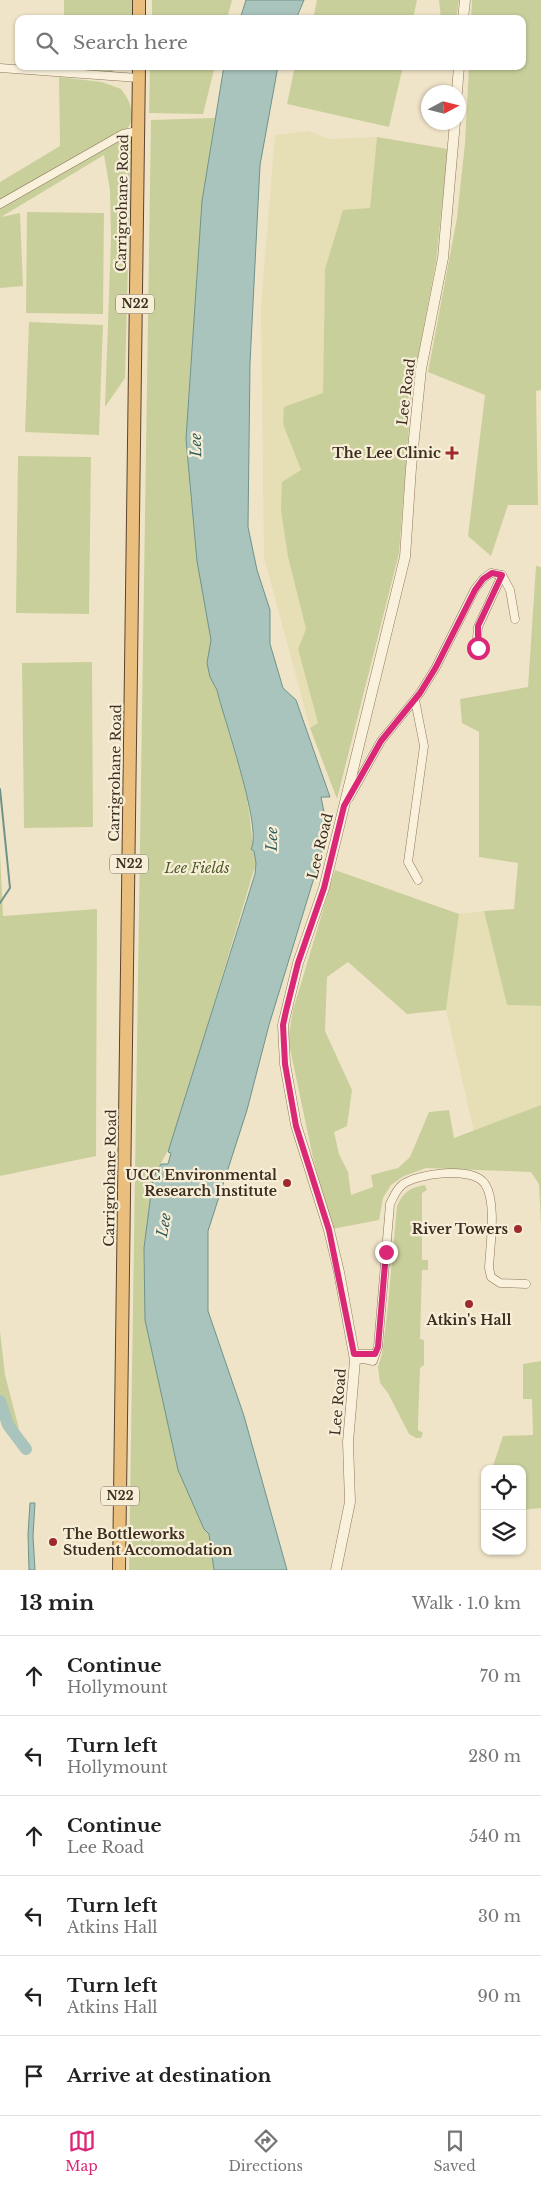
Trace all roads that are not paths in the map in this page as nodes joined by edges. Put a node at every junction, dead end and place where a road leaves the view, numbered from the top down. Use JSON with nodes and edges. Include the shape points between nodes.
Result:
{"nodes":[{"id":1,"x":139,"y":0,"type":"edge"},
{"id":2,"x":465,"y":0,"type":"edge"},
{"id":3,"x":139,"y":15,"type":"edge"},
{"id":4,"x":463,"y":15,"type":"edge"},
{"id":5,"x":0,"y":68,"type":"edge"},
{"id":6,"x":15,"y":68,"type":"edge"},
{"id":7,"x":70,"y":70,"type":"edge"},
{"id":8,"x":459,"y":70,"type":"edge"},
{"id":9,"x":139,"y":72,"type":"edge"},
{"id":10,"x":458,"y":85,"type":"edge"},
{"id":11,"x":454,"y":130,"type":"edge"},
{"id":12,"x":138,"y":131,"type":"junction"},
{"id":13,"x":0,"y":204,"type":"edge"},
{"id":14,"x":502,"y":575,"type":"junction"},
{"id":15,"x":516,"y":618,"type":"dead end"},
{"id":16,"x":480,"y":655,"type":"dead end"},
{"id":17,"x":415,"y":700,"type":"junction"},
{"id":18,"x":344,"y":806,"type":"junction"},
{"id":19,"x":418,"y":880,"type":"dead end"},
{"id":20,"x":526,"y":1284,"type":"dead end"},
{"id":21,"x":354,"y":1357,"type":"junction"},
{"id":22,"x":119,"y":1570,"type":"edge"},
{"id":23,"x":336,"y":1570,"type":"edge"}],
"edges":[{"from":1,"to":3,"type":"highway"},
{"from":2,"to":4,"type":"street"},
{"from":5,"to":6,"type":"street"},
{"from":7,"to":9,"type":"street"},
{"from":8,"to":10,"type":"street"},
{"from":9,"to":12,"type":"highway","name":"Carrigrohane Road","number":"N22"},
{"from":11,"to":18,"type":"street","name":"Lee Road","via":[[443,258],[421,369],[405,557]]},
{"from":12,"to":13,"type":"street","via":[[124,134]]},
{"from":12,"to":22,"type":"highway","name":"Carrigrohane Road","number":"N22"},
{"from":14,"to":15,"type":"street","via":[[510,590]]},
{"from":14,"to":16,"type":"street","via":[[478,626]]},
{"from":14,"to":17,"type":"street","via":[[492,573],[475,590],[436,667]]},
{"from":17,"to":18,"type":"street","via":[[381,741]]},
{"from":17,"to":19,"type":"street","via":[[424,746],[408,862]]},
{"from":18,"to":21,"type":"street","name":"Lee Road","via":[[324,888],[291,987],[283,1025],[285,1064],[296,1126],[329,1230]]},
{"from":20,"to":21,"type":"street","via":[[500,1283],[491,1277],[490,1198],[483,1181],[463,1173],[410,1180],[390,1204],[378,1347],[374,1358]]},
{"from":21,"to":23,"type":"street","name":"Lee Road","via":[[348,1449],[350,1502]]}]}
